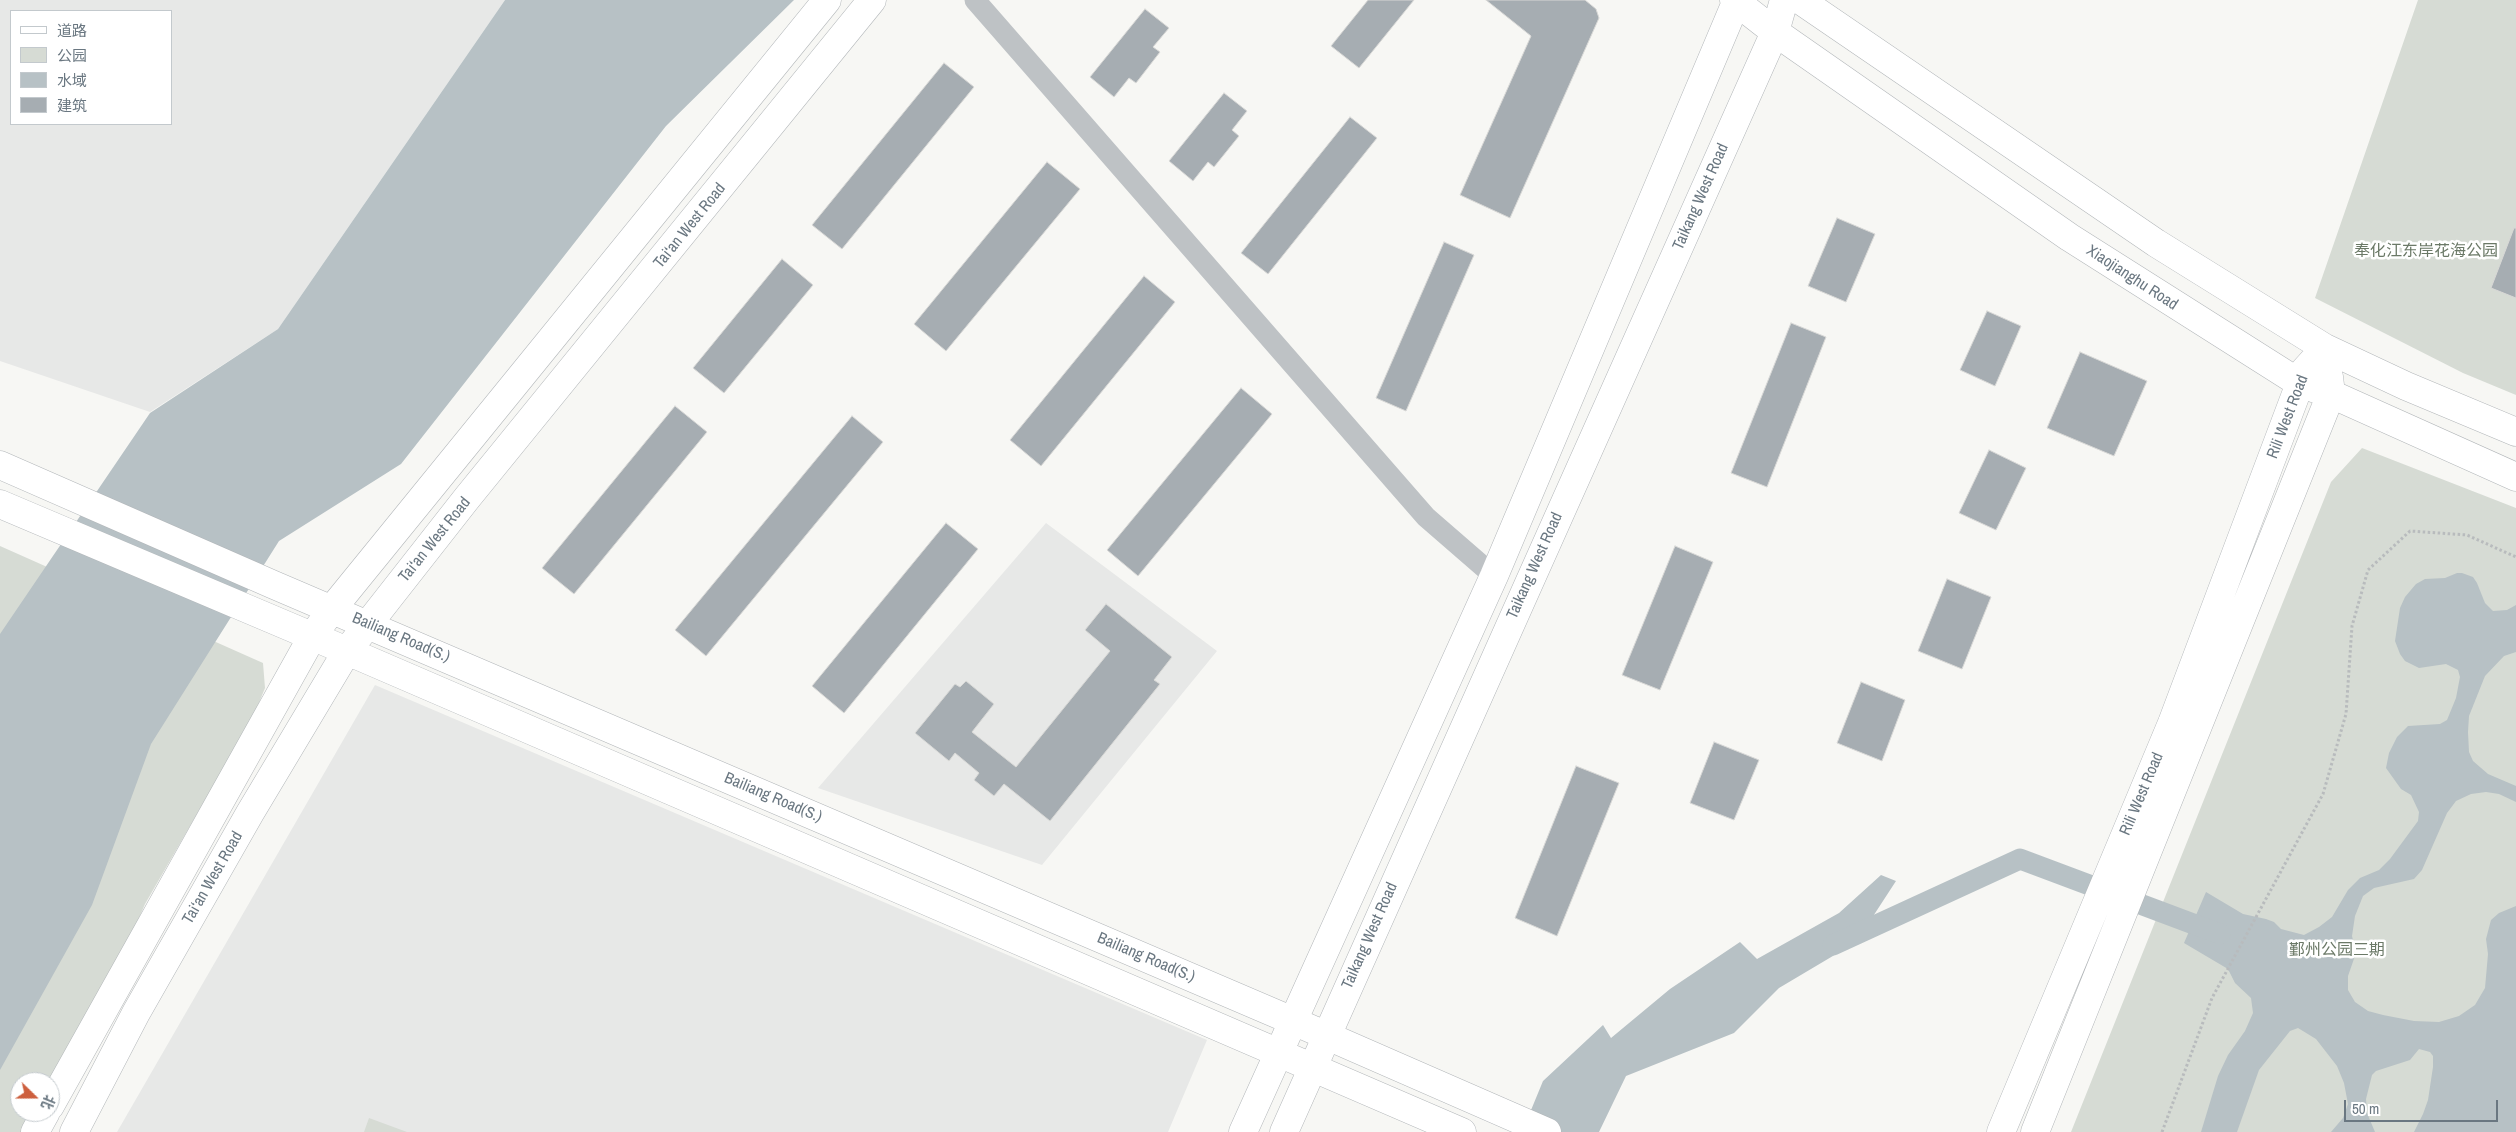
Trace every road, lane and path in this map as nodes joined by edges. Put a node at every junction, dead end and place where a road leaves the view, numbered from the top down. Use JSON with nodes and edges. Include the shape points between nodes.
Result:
{"nodes":[{"id":1,"x":827,"y":0,"type":"edge"},
{"id":2,"x":872,"y":0,"type":"edge"},
{"id":3,"x":975,"y":0,"type":"edge"},
{"id":4,"x":1784,"y":0,"type":"edge"},
{"id":5,"x":1800,"y":0,"type":"edge"},
{"id":6,"x":1736,"y":1,"type":"edge"},
{"id":7,"x":1775,"y":32,"type":"junction"},
{"id":8,"x":2325,"y":348,"type":"junction"},
{"id":9,"x":2300,"y":384,"type":"junction"},
{"id":10,"x":2330,"y":394,"type":"junction"},
{"id":11,"x":2516,"y":432,"type":"edge"},
{"id":12,"x":0,"y":464,"type":"edge"},
{"id":13,"x":2516,"y":477,"type":"edge"},
{"id":14,"x":0,"y":504,"type":"edge"},
{"id":15,"x":2516,"y":557,"type":"edge"},
{"id":16,"x":1494,"y":576,"type":"junction"},
{"id":17,"x":332,"y":609,"type":"junction"},
{"id":18,"x":368,"y":624,"type":"junction"},
{"id":19,"x":312,"y":637,"type":"junction"},
{"id":20,"x":347,"y":651,"type":"junction"},
{"id":21,"x":1293,"y":1021,"type":"junction"},
{"id":22,"x":1326,"y":1036,"type":"junction"},
{"id":23,"x":1279,"y":1053,"type":"junction"},
{"id":24,"x":1312,"y":1067,"type":"junction"},
{"id":25,"x":60,"y":1088,"type":"edge"},
{"id":26,"x":74,"y":1132,"type":"edge"},
{"id":27,"x":1243,"y":1132,"type":"edge"},
{"id":28,"x":1284,"y":1132,"type":"edge"},
{"id":29,"x":1462,"y":1132,"type":"edge"},
{"id":30,"x":1546,"y":1132,"type":"edge"},
{"id":31,"x":2001,"y":1132,"type":"edge"},
{"id":32,"x":2035,"y":1132,"type":"edge"},
{"id":33,"x":2162,"y":1132,"type":"edge"}],
"edges":[{"from":1,"to":17,"type":"main road","name":"Tai‘an West Road"},
{"from":2,"to":18,"type":"main road","name":"Tai‘an West Road"},
{"from":3,"to":16,"type":"street","via":[[1426,518]]},
{"from":4,"to":7,"type":"main road","name":"Taikang West Road"},
{"from":5,"to":8,"type":"main road","via":[[2156,243]]},
{"from":6,"to":7,"type":"main road","name":"Xiaojianghu Road"},
{"from":6,"to":16,"type":"main road","name":"Taikang West Road"},
{"from":7,"to":9,"type":"main road","name":"Xiaojianghu Road","via":[[2069,237]]},
{"from":7,"to":22,"type":"main road","name":"Taikang West Road"},
{"from":8,"to":9,"type":"main road","name":"Rili West Road","via":[[2305,370]]},
{"from":8,"to":10,"type":"main road","name":"Rili West Road"},
{"from":8,"to":11,"type":"main road"},
{"from":9,"to":10,"type":"main road","name":"Xiaojianghu Road"},
{"from":9,"to":31,"type":"main road","name":"Rili West Road","via":[[2172,723]]},
{"from":10,"to":13,"type":"main road","name":"Xiaojianghu Road"},
{"from":10,"to":32,"type":"main road","name":"Rili West Road"},
{"from":12,"to":17,"type":"main road","name":"Bailiang Road(S.)"},
{"from":14,"to":19,"type":"main road","name":"Bailiang Road(S.)"},
{"from":15,"to":33,"type":"path","via":[[2467,535],[2410,531],[2368,570],[2352,626],[2346,714],[2323,794],[2212,998]]},
{"from":16,"to":21,"type":"main road","name":"Taikang West Road"},
{"from":17,"to":18,"type":"main road","name":"Bailiang Road(S.)"},
{"from":17,"to":19,"type":"main road","name":"Tai‘an West Road"},
{"from":18,"to":20,"type":"main road","name":"Tai‘an West Road"},
{"from":18,"to":21,"type":"main road","name":"Bailiang Road(S.)"},
{"from":19,"to":20,"type":"main road","name":"Bailiang Road(S.)"},
{"from":19,"to":25,"type":"main road","name":"Tai‘an West Road"},
{"from":20,"to":23,"type":"main road","name":"Bailiang Road(S.)"},
{"from":20,"to":26,"type":"main road","name":"Tai‘an West Road","via":[[136,1014]]},
{"from":21,"to":22,"type":"main road","name":"Bailiang Road(S.)"},
{"from":21,"to":23,"type":"main road","name":"Taikang West Road"},
{"from":22,"to":24,"type":"main road","name":"Taikang West Road"},
{"from":22,"to":30,"type":"main road","name":"Bailiang Road(S.)"},
{"from":23,"to":24,"type":"main road","name":"Bailiang Road(S.)"},
{"from":23,"to":27,"type":"main road","name":"Taikang West Road"},
{"from":24,"to":28,"type":"main road","name":"Taikang West Road"},
{"from":24,"to":29,"type":"main road","name":"Bailiang Road(S.)"}]}
